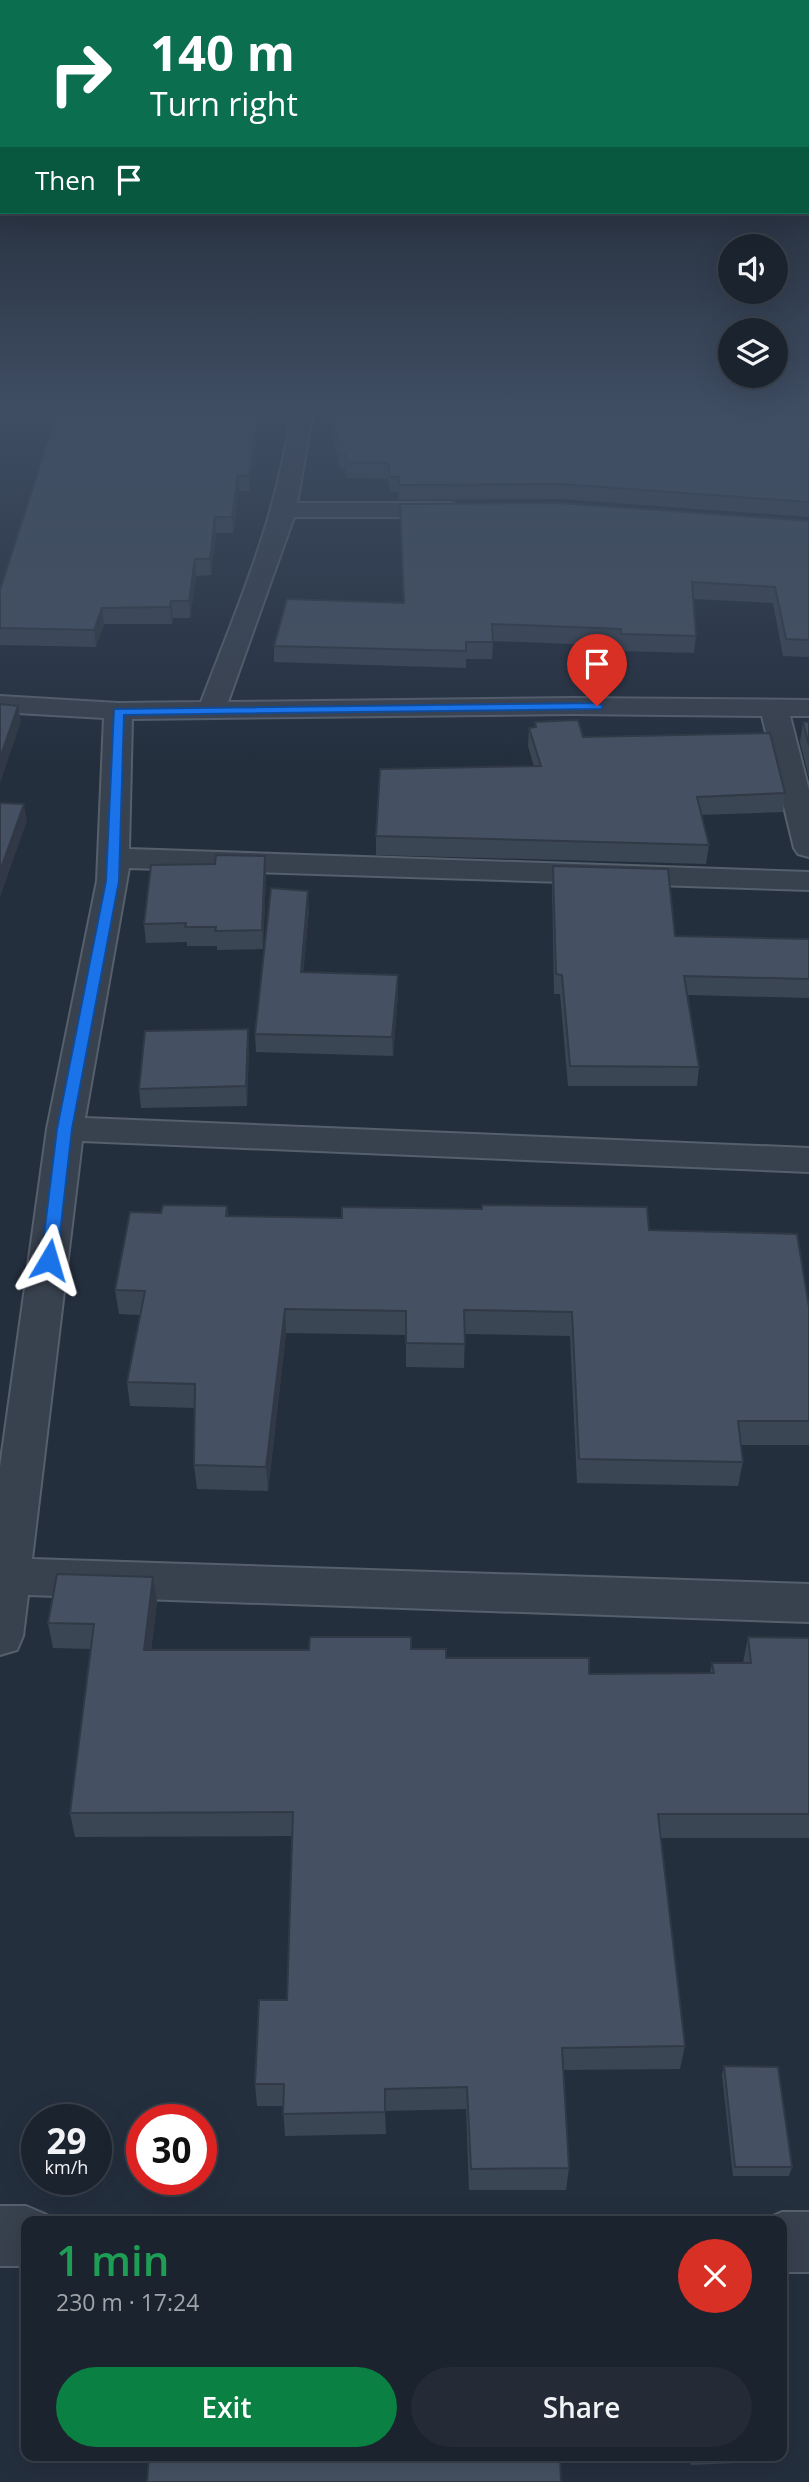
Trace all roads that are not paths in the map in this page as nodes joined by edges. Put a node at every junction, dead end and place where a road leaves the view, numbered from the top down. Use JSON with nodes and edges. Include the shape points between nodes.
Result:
{"nodes":[{"id":1,"x":279,"y":528,"type":"edge"},
{"id":2,"x":0,"y":704,"type":"edge"},
{"id":3,"x":774,"y":708,"type":"junction"},
{"id":4,"x":809,"y":708,"type":"edge"},
{"id":5,"x":118,"y":711,"type":"junction"},
{"id":6,"x":211,"y":711,"type":"junction"},
{"id":7,"x":809,"y":848,"type":"edge"},
{"id":8,"x":114,"y":858,"type":"junction"},
{"id":9,"x":809,"y":881,"type":"edge"},
{"id":10,"x":65,"y":1129,"type":"junction"},
{"id":11,"x":809,"y":1160,"type":"edge"},
{"id":12,"x":5,"y":1576,"type":"edge"},
{"id":13,"x":809,"y":1603,"type":"edge"},
{"id":14,"x":0,"y":1636,"type":"edge"},
{"id":15,"x":0,"y":2236,"type":"edge"},
{"id":16,"x":21,"y":2236,"type":"edge"},
{"id":17,"x":787,"y":2242,"type":"edge"},
{"id":18,"x":809,"y":2242,"type":"edge"}],
"edges":[{"from":1,"to":6,"type":"street"},
{"from":2,"to":5,"type":"street"},
{"from":3,"to":4,"type":"street"},
{"from":3,"to":6,"type":"street"},
{"from":3,"to":7,"type":"street"},
{"from":5,"to":6,"type":"street"},
{"from":5,"to":8,"type":"street"},
{"from":8,"to":9,"type":"street"},
{"from":8,"to":10,"type":"street"},
{"from":10,"to":11,"type":"street"},
{"from":10,"to":12,"type":"street"},
{"from":12,"to":13,"type":"street"},
{"from":12,"to":14,"type":"street"},
{"from":15,"to":16,"type":"street"},
{"from":17,"to":18,"type":"street"}]}
